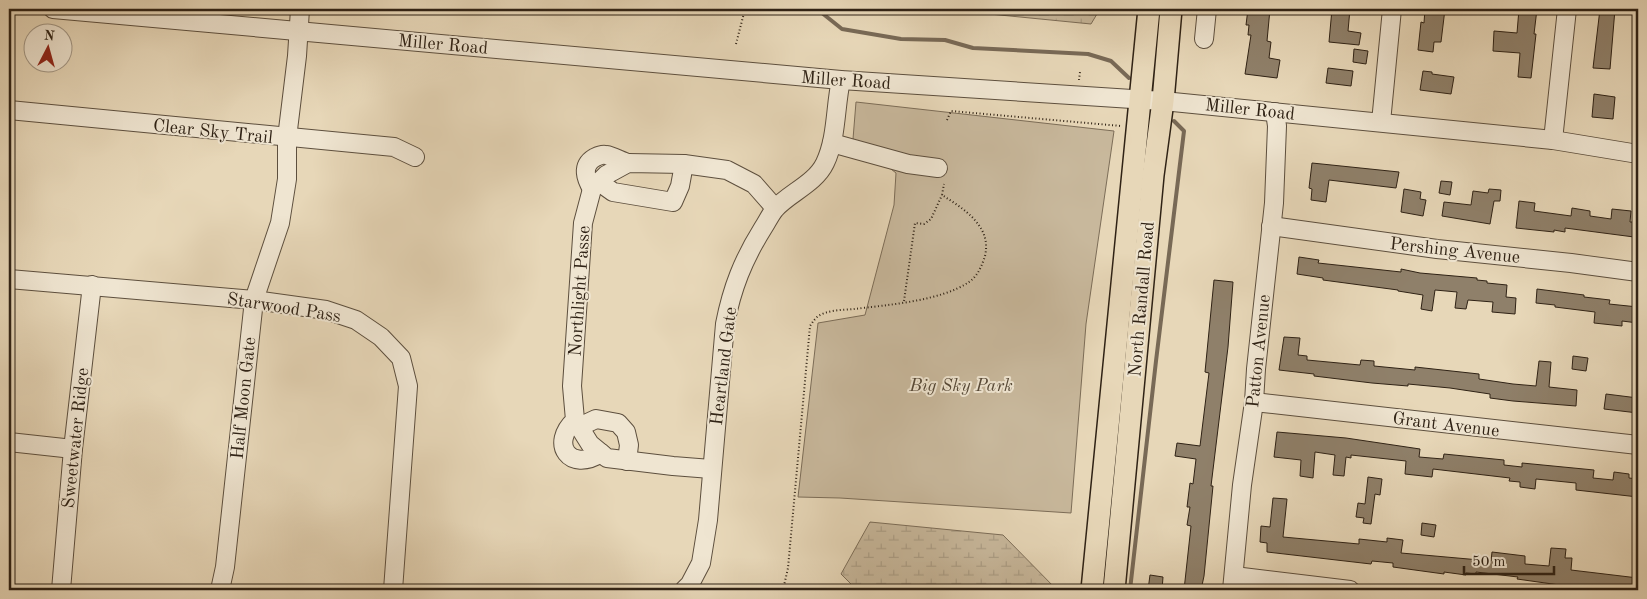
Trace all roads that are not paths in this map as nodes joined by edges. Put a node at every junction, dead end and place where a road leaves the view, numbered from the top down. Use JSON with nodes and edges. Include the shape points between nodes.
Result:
{"nodes":[{"id":1,"x":53,"y":9,"type":"edge"},
{"id":2,"x":300,"y":9,"type":"edge"},
{"id":3,"x":1149,"y":9,"type":"edge"},
{"id":4,"x":1171,"y":9,"type":"edge"},
{"id":5,"x":1207,"y":9,"type":"edge"},
{"id":6,"x":1392,"y":9,"type":"edge"},
{"id":7,"x":1567,"y":9,"type":"edge"},
{"id":8,"x":299,"y":30,"type":"junction"},
{"id":9,"x":1204,"y":39,"type":"dead end"},
{"id":10,"x":841,"y":80,"type":"junction"},
{"id":11,"x":1141,"y":100,"type":"junction"},
{"id":12,"x":1163,"y":101,"type":"junction"},
{"id":13,"x":9,"y":110,"type":"edge"},
{"id":14,"x":1275,"y":112,"type":"junction"},
{"id":15,"x":1381,"y":122,"type":"junction"},
{"id":16,"x":287,"y":138,"type":"junction"},
{"id":17,"x":1553,"y":140,"type":"junction"},
{"id":18,"x":832,"y":143,"type":"junction"},
{"id":19,"x":1638,"y":154,"type":"edge"},
{"id":20,"x":415,"y":157,"type":"dead end"},
{"id":21,"x":684,"y":164,"type":"junction"},
{"id":22,"x":941,"y":176,"type":"road end"},
{"id":23,"x":596,"y":186,"type":"junction"},
{"id":24,"x":775,"y":208,"type":"junction"},
{"id":25,"x":1271,"y":226,"type":"junction"},
{"id":26,"x":1638,"y":272,"type":"edge"},
{"id":27,"x":9,"y":279,"type":"edge"},
{"id":28,"x":92,"y":286,"type":"junction"},
{"id":29,"x":254,"y":300,"type":"junction"},
{"id":30,"x":1254,"y":402,"type":"junction"},
{"id":31,"x":577,"y":424,"type":"junction"},
{"id":32,"x":9,"y":442,"type":"edge"},
{"id":33,"x":1638,"y":445,"type":"edge"},
{"id":34,"x":73,"y":449,"type":"junction"},
{"id":35,"x":600,"y":453,"type":"junction"},
{"id":36,"x":627,"y":461,"type":"junction"},
{"id":37,"x":711,"y":468,"type":"junction"},
{"id":38,"x":1233,"y":583,"type":"edge"},
{"id":39,"x":61,"y":590,"type":"edge"},
{"id":40,"x":220,"y":590,"type":"edge"},
{"id":41,"x":393,"y":590,"type":"edge"},
{"id":42,"x":684,"y":590,"type":"edge"},
{"id":43,"x":1092,"y":590,"type":"edge"},
{"id":44,"x":1114,"y":590,"type":"edge"},
{"id":45,"x":1350,"y":590,"type":"edge"}],
"edges":[{"from":1,"to":8,"type":"street","name":"Miller Road"},
{"from":2,"to":8,"type":"street","name":"Half Moon Gate"},
{"from":3,"to":11,"type":"main road","name":"North Randall Road"},
{"from":4,"to":12,"type":"main road","name":"North Randall Road"},
{"from":5,"to":9,"type":"street"},
{"from":6,"to":15,"type":"street"},
{"from":7,"to":17,"type":"street"},
{"from":8,"to":10,"type":"street","name":"Miller Road"},
{"from":8,"to":16,"type":"street","name":"Half Moon Gate"},
{"from":10,"to":11,"type":"street","name":"Miller Road"},
{"from":10,"to":18,"type":"street","name":"Heartland Gate"},
{"from":11,"to":12,"type":"street","name":"Miller Road"},
{"from":11,"to":43,"type":"main road","name":"North Randall Road"},
{"from":12,"to":14,"type":"street","name":"Miller Road"},
{"from":12,"to":44,"type":"main road","name":"North Randall Road","via":[[1152,175]]},
{"from":13,"to":16,"type":"street","name":"Clear Sky Trail"},
{"from":14,"to":15,"type":"street","name":"Miller Road"},
{"from":14,"to":25,"type":"street","name":"Patton Avenue"},
{"from":15,"to":17,"type":"street","name":"Miller Road"},
{"from":16,"to":20,"type":"street","name":"Clear Sky Trail","via":[[394,147]]},
{"from":16,"to":29,"type":"street","name":"Half Moon Gate","via":[[287,179],[280,223]]},
{"from":17,"to":19,"type":"street","name":"Miller Road"},
{"from":18,"to":22,"type":"street"},
{"from":18,"to":24,"type":"street","name":"Heartland Gate","via":[[825,164],[816,175]]},
{"from":21,"to":23,"type":"street","via":[[628,163],[606,175]]},
{"from":21,"to":23,"type":"street","via":[[674,202]]},
{"from":21,"to":24,"type":"street","via":[[727,170],[754,184]]},
{"from":23,"to":31,"type":"street","name":"Northlight Passe","via":[[583,223],[572,386]]},
{"from":24,"to":37,"type":"street","name":"Heartland Gate","via":[[754,241],[732,293],[725,324]]},
{"from":25,"to":26,"type":"street","name":"Pershing Avenue"},
{"from":25,"to":30,"type":"street","name":"Patton Avenue"},
{"from":27,"to":28,"type":"street","name":"Starwood Pass"},
{"from":28,"to":29,"type":"street","name":"Starwood Pass"},
{"from":28,"to":34,"type":"street","name":"Sweetwater Ridge"},
{"from":29,"to":40,"type":"street","name":"Half Moon Gate"},
{"from":29,"to":41,"type":"street","name":"Starwood Pass","via":[[326,310],[356,320],[381,337],[401,358],[408,386]]},
{"from":30,"to":33,"type":"street","name":"Grant Avenue"},
{"from":30,"to":38,"type":"street","name":"Patton Avenue"},
{"from":31,"to":35,"type":"street"},
{"from":31,"to":35,"type":"street","via":[[568,426],[564,435],[567,454],[584,461]]},
{"from":31,"to":36,"type":"street","via":[[596,419],[618,423],[626,432],[629,445]]},
{"from":32,"to":34,"type":"street"},
{"from":34,"to":39,"type":"street","name":"Sweetwater Ridge"},
{"from":35,"to":36,"type":"street","via":[[607,458]]},
{"from":36,"to":37,"type":"street"},
{"from":37,"to":42,"type":"street","name":"Heartland Gate","via":[[701,563]]},
{"from":38,"to":45,"type":"street"}]}
